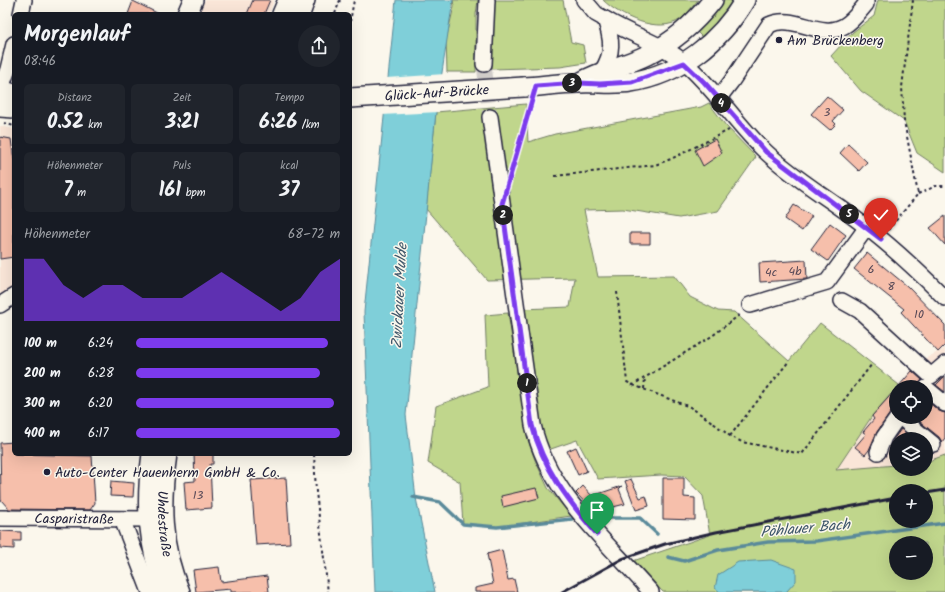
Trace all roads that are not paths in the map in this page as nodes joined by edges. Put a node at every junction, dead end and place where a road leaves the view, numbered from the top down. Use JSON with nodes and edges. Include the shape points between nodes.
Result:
{"nodes":[{"id":1,"x":24,"y":0,"type":"edge"},
{"id":2,"x":193,"y":0,"type":"edge"},
{"id":3,"x":288,"y":0,"type":"edge"},
{"id":4,"x":305,"y":0,"type":"edge"},
{"id":5,"x":486,"y":0,"type":"edge"},
{"id":6,"x":584,"y":0,"type":"edge"},
{"id":7,"x":713,"y":0,"type":"edge"},
{"id":8,"x":744,"y":0,"type":"edge"},
{"id":9,"x":866,"y":0,"type":"edge"},
{"id":10,"x":21,"y":12,"type":"edge"},
{"id":11,"x":188,"y":12,"type":"edge"},
{"id":12,"x":283,"y":12,"type":"edge"},
{"id":13,"x":301,"y":12,"type":"edge"},
{"id":14,"x":605,"y":20,"type":"junction"},
{"id":15,"x":662,"y":47,"type":"junction"},
{"id":16,"x":12,"y":53,"type":"edge"},
{"id":17,"x":684,"y":63,"type":"junction"},
{"id":18,"x":484,"y":64,"type":"tunnel mouth"},
{"id":19,"x":602,"y":71,"type":"junction"},
{"id":20,"x":579,"y":83,"type":"junction"},
{"id":21,"x":3,"y":94,"type":"edge"},
{"id":22,"x":352,"y":98,"type":"edge"},
{"id":23,"x":718,"y":99,"type":"junction"},
{"id":24,"x":12,"y":105,"type":"edge"},
{"id":25,"x":490,"y":117,"type":"tunnel mouth"},
{"id":26,"x":867,"y":227,"type":"junction"},
{"id":27,"x":12,"y":297,"type":"edge"},
{"id":28,"x":945,"y":298,"type":"edge"},
{"id":29,"x":842,"y":301,"type":"dead end"},
{"id":30,"x":0,"y":305,"type":"edge"},
{"id":31,"x":750,"y":305,"type":"road end"},
{"id":32,"x":945,"y":364,"type":"edge"},
{"id":33,"x":922,"y":380,"type":"edge"},
{"id":34,"x":931,"y":380,"type":"edge"},
{"id":35,"x":933,"y":392,"type":"edge"},
{"id":36,"x":945,"y":404,"type":"edge"},
{"id":37,"x":894,"y":424,"type":"edge"},
{"id":38,"x":908,"y":424,"type":"edge"},
{"id":39,"x":918,"y":432,"type":"edge"},
{"id":40,"x":878,"y":452,"type":"dead end"},
{"id":41,"x":152,"y":456,"type":"edge"},
{"id":42,"x":167,"y":456,"type":"edge"},
{"id":43,"x":0,"y":518,"type":"edge"},
{"id":44,"x":122,"y":519,"type":"junction"},
{"id":45,"x":148,"y":519,"type":"junction"},
{"id":46,"x":150,"y":592,"type":"edge"},
{"id":47,"x":165,"y":592,"type":"edge"},
{"id":48,"x":180,"y":592,"type":"edge"},
{"id":49,"x":651,"y":592,"type":"edge"}],
"edges":[{"from":1,"to":10,"type":"street"},
{"from":2,"to":11,"type":"main road"},
{"from":3,"to":12,"type":"main road"},
{"from":4,"to":13,"type":"main road"},
{"from":5,"to":18,"type":"street"},
{"from":6,"to":14,"type":"street"},
{"from":7,"to":15,"type":"main road","via":[[693,24]]},
{"from":8,"to":17,"type":"main road","name":"Glück-Auf-Brücke","via":[[725,28],[706,48]]},
{"from":9,"to":23,"type":"street","via":[[866,4],[844,27],[818,29],[787,20],[770,25]]},
{"from":14,"to":15,"type":"street"},
{"from":14,"to":19,"type":"street","via":[[612,42],[610,57]]},
{"from":15,"to":17,"type":"street"},
{"from":15,"to":19,"type":"main road","via":[[647,56]]},
{"from":16,"to":21,"type":"street"},
{"from":17,"to":20,"type":"main road","name":"Glück-Auf-Brücke","via":[[632,82]]},
{"from":17,"to":23,"type":"street"},
{"from":19,"to":20,"type":"main road"},
{"from":20,"to":22,"type":"main road","name":"Glück-Auf-Brücke","bridge":true},
{"from":21,"to":24,"type":"main road"},
{"from":23,"to":26,"type":"street","via":[[766,152]]},
{"from":25,"to":49,"type":"street","via":[[532,425],[537,443],[557,485],[573,507]]},
{"from":26,"to":28,"type":"street"},
{"from":26,"to":31,"type":"street","via":[[827,282]]},
{"from":27,"to":30,"type":"street"},
{"from":29,"to":33,"type":"street","via":[[860,311]]},
{"from":32,"to":34,"type":"street"},
{"from":35,"to":36,"type":"street"},
{"from":37,"to":40,"type":"street","via":[[884,437]]},
{"from":38,"to":39,"type":"street"},
{"from":41,"to":45,"type":"main road","name":"Uhdestraße"},
{"from":42,"to":48,"type":"main road","name":"Uhdestraße","via":[[162,519],[168,555]]},
{"from":43,"to":44,"type":"street","name":"Casparistraße"},
{"from":44,"to":45,"type":"street","name":"Casparistraße"},
{"from":44,"to":46,"type":"street"},
{"from":45,"to":47,"type":"main road","name":"Uhdestraße","via":[[154,561]]}]}
